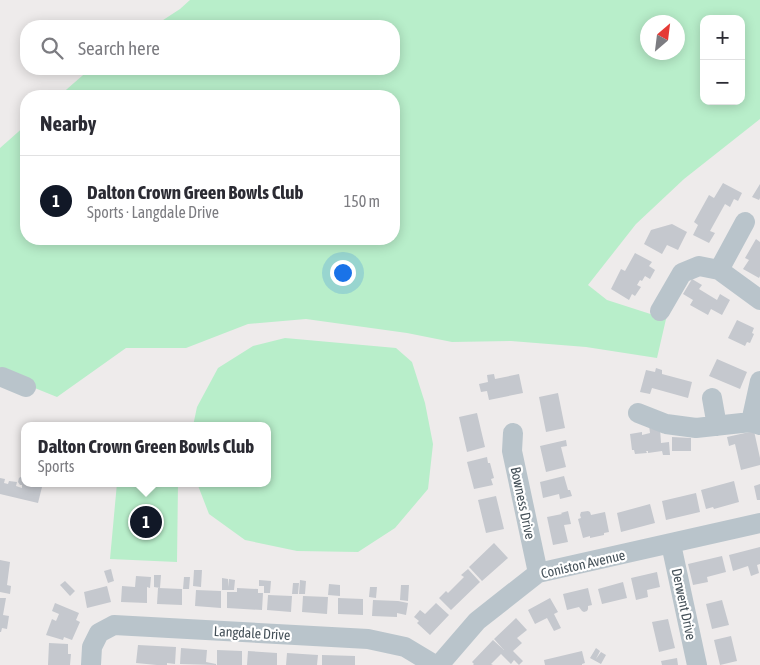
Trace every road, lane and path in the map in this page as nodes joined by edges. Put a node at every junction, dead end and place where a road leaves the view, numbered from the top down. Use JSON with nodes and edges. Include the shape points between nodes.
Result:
{"nodes":[{"id":1,"x":745,"y":222,"type":"dead end"},
{"id":2,"x":719,"y":270,"type":"junction"},
{"id":3,"x":760,"y":300,"type":"edge"},
{"id":4,"x":660,"y":311,"type":"dead end"},
{"id":5,"x":4,"y":374,"type":"edge"},
{"id":6,"x":760,"y":380,"type":"edge"},
{"id":7,"x":26,"y":387,"type":"dead end"},
{"id":8,"x":712,"y":398,"type":"dead end"},
{"id":9,"x":638,"y":413,"type":"dead end"},
{"id":10,"x":756,"y":424,"type":"edge"},
{"id":11,"x":717,"y":426,"type":"junction"},
{"id":12,"x":513,"y":433,"type":"dead end"},
{"id":13,"x":760,"y":523,"type":"edge"},
{"id":14,"x":671,"y":544,"type":"junction"},
{"id":15,"x":538,"y":573,"type":"junction"},
{"id":16,"x":91,"y":665,"type":"edge"},
{"id":17,"x":435,"y":665,"type":"edge"},
{"id":18,"x":439,"y":665,"type":"edge"},
{"id":19,"x":697,"y":665,"type":"edge"}],
"edges":[{"from":1,"to":2,"type":"street"},
{"from":2,"to":3,"type":"street"},
{"from":2,"to":4,"type":"street","via":[[699,266],[682,273]]},
{"from":5,"to":7,"type":"street"},
{"from":6,"to":10,"type":"street"},
{"from":8,"to":11,"type":"street"},
{"from":9,"to":11,"type":"street","via":[[666,424],[696,428]]},
{"from":10,"to":11,"type":"street"},
{"from":12,"to":15,"type":"street","name":"Bowness Drive","via":[[512,451]]},
{"from":13,"to":14,"type":"street","name":"Coniston Avenue"},
{"from":14,"to":15,"type":"street","name":"Coniston Avenue"},
{"from":14,"to":19,"type":"street","name":"Derwent Drive"},
{"from":15,"to":18,"type":"street","name":"Coniston Avenue","via":[[477,621]]},
{"from":16,"to":17,"type":"street","name":"Langdale Drive","via":[[92,647],[99,632],[114,626],[368,639],[404,647]]}]}
